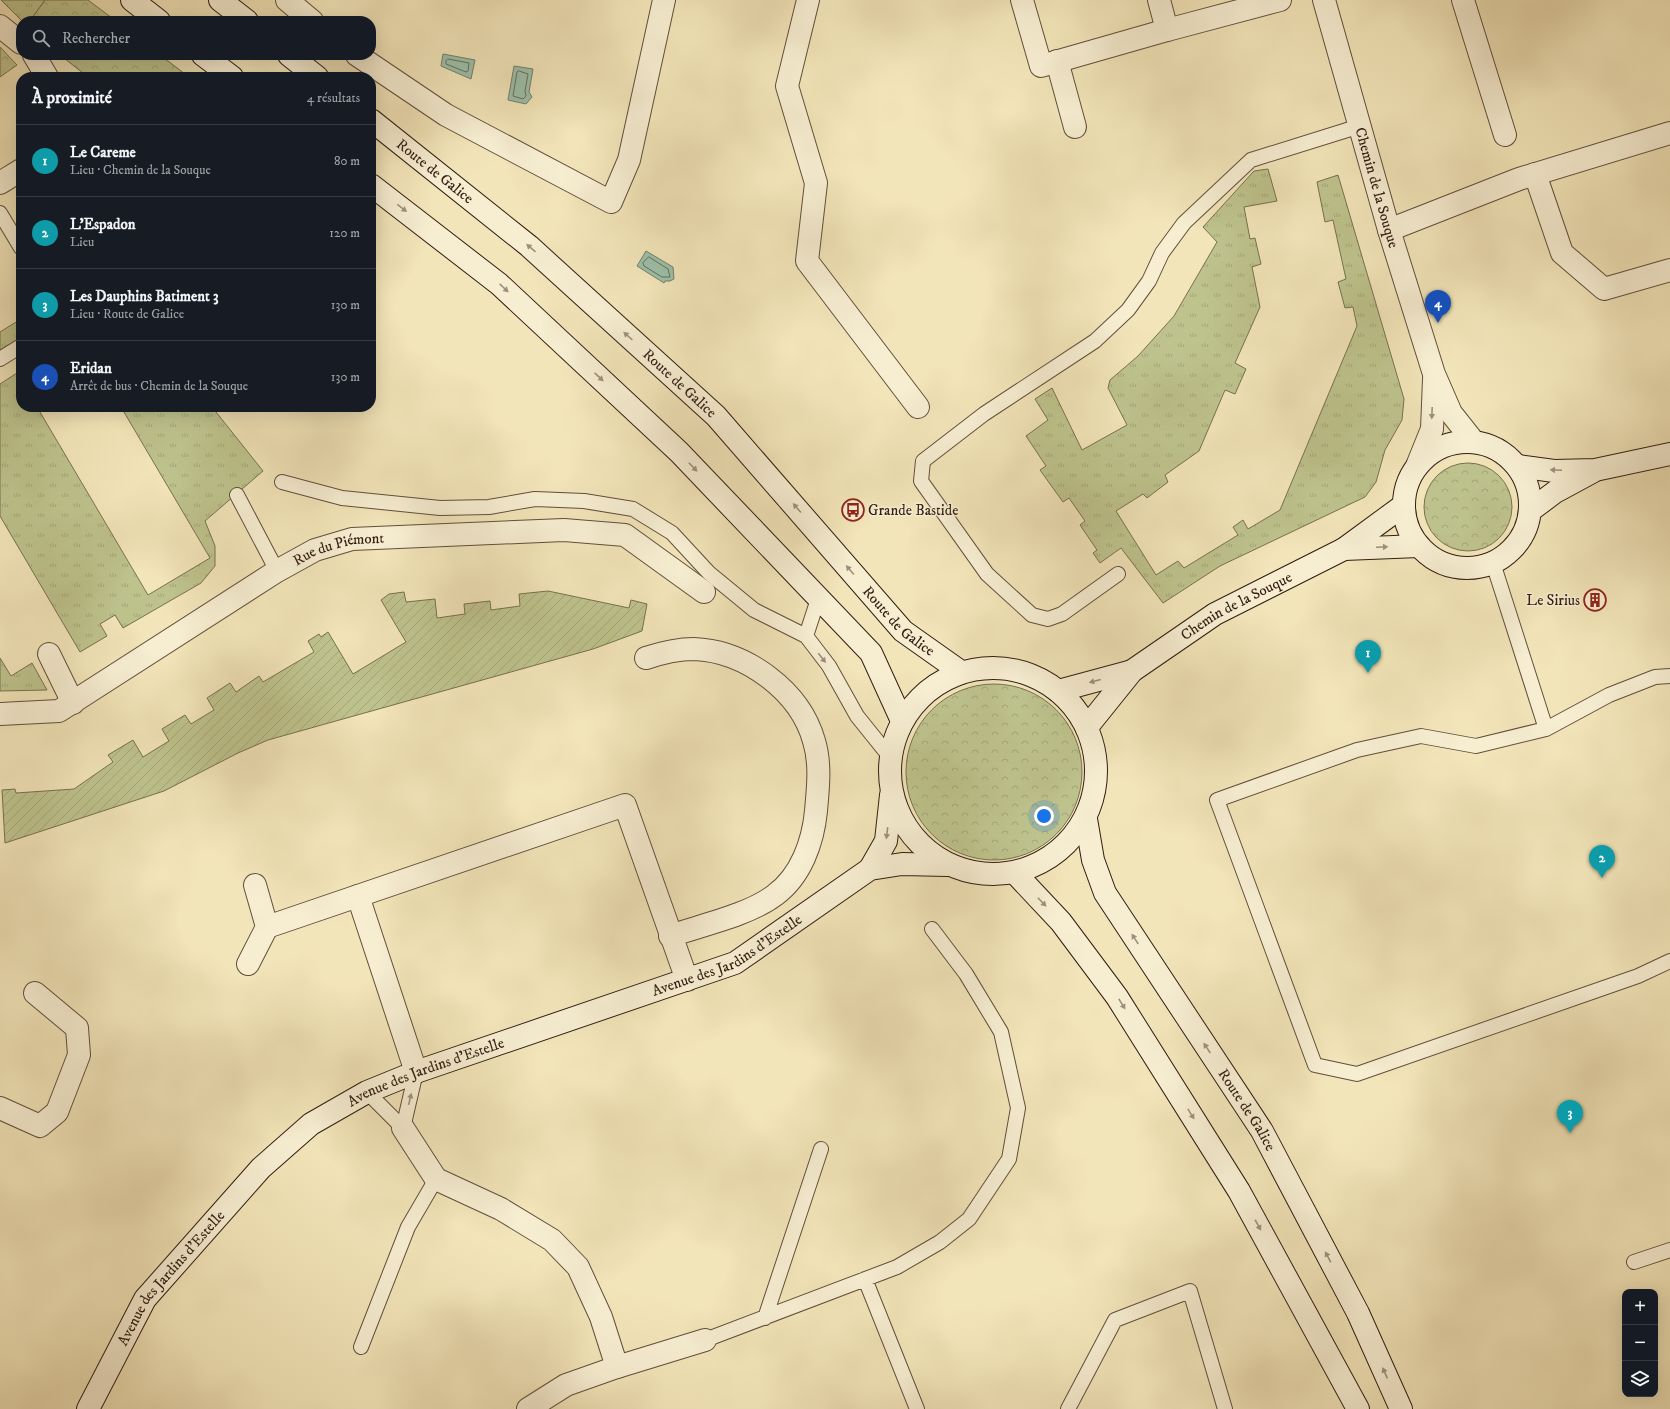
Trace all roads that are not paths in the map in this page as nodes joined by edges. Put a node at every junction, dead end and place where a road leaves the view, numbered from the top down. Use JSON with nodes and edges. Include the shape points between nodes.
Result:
{"nodes":[{"id":1,"x":132,"y":0,"type":"edge"},
{"id":2,"x":220,"y":0,"type":"edge"},
{"id":3,"x":287,"y":0,"type":"edge"},
{"id":4,"x":664,"y":0,"type":"edge"},
{"id":5,"x":808,"y":0,"type":"edge"},
{"id":6,"x":1022,"y":0,"type":"edge"},
{"id":7,"x":1159,"y":0,"type":"edge"},
{"id":8,"x":1280,"y":0,"type":"edge"},
{"id":9,"x":1324,"y":0,"type":"edge"},
{"id":10,"x":1464,"y":0,"type":"edge"},
{"id":11,"x":153,"y":16,"type":"edge"},
{"id":12,"x":241,"y":16,"type":"edge"},
{"id":13,"x":306,"y":16,"type":"edge"},
{"id":14,"x":0,"y":26,"type":"edge"},
{"id":15,"x":1167,"y":30,"type":"junction"},
{"id":16,"x":16,"y":39,"type":"edge"},
{"id":17,"x":37,"y":60,"type":"edge"},
{"id":18,"x":210,"y":60,"type":"edge"},
{"id":19,"x":295,"y":60,"type":"edge"},
{"id":20,"x":364,"y":60,"type":"edge"},
{"id":21,"x":1057,"y":62,"type":"junction"},
{"id":22,"x":44,"y":72,"type":"edge"},
{"id":23,"x":225,"y":72,"type":"edge"},
{"id":24,"x":311,"y":72,"type":"edge"},
{"id":25,"x":376,"y":124,"type":"edge"},
{"id":26,"x":1360,"y":126,"type":"junction"},
{"id":27,"x":1075,"y":127,"type":"dead end"},
{"id":28,"x":1670,"y":133,"type":"edge"},
{"id":29,"x":1505,"y":135,"type":"dead end"},
{"id":30,"x":16,"y":173,"type":"edge"},
{"id":31,"x":1535,"y":174,"type":"junction"},
{"id":32,"x":0,"y":183,"type":"edge"},
{"id":33,"x":376,"y":189,"type":"edge"},
{"id":34,"x":0,"y":213,"type":"edge"},
{"id":35,"x":1390,"y":230,"type":"junction"},
{"id":36,"x":16,"y":240,"type":"edge"},
{"id":37,"x":1670,"y":270,"type":"edge"},
{"id":38,"x":16,"y":349,"type":"edge"},
{"id":39,"x":0,"y":358,"type":"edge"},
{"id":40,"x":1434,"y":374,"type":"junction"},
{"id":41,"x":918,"y":407,"type":"dead end"},
{"id":42,"x":1474,"y":442,"type":"junction"},
{"id":43,"x":1670,"y":454,"type":"edge"},
{"id":44,"x":1417,"y":466,"type":"junction"},
{"id":45,"x":1518,"y":466,"type":"junction"},
{"id":46,"x":1595,"y":470,"type":"junction"},
{"id":47,"x":282,"y":482,"type":"dead end"},
{"id":48,"x":237,"y":494,"type":"dead end"},
{"id":49,"x":1404,"y":505,"type":"junction"},
{"id":50,"x":1531,"y":510,"type":"junction"},
{"id":51,"x":1419,"y":546,"type":"junction"},
{"id":52,"x":1344,"y":549,"type":"junction"},
{"id":53,"x":1493,"y":563,"type":"junction"},
{"id":54,"x":277,"y":571,"type":"junction"},
{"id":55,"x":1118,"y":574,"type":"dead end"},
{"id":56,"x":704,"y":592,"type":"dead end"},
{"id":57,"x":818,"y":599,"type":"junction"},
{"id":58,"x":806,"y":636,"type":"junction"},
{"id":59,"x":49,"y":654,"type":"dead end"},
{"id":60,"x":646,"y":658,"type":"dead end"},
{"id":61,"x":1132,"y":671,"type":"junction"},
{"id":62,"x":961,"y":672,"type":"junction"},
{"id":63,"x":1670,"y":676,"type":"edge"},
{"id":64,"x":1058,"y":691,"type":"junction"},
{"id":65,"x":73,"y":702,"type":"junction"},
{"id":66,"x":0,"y":714,"type":"edge"},
{"id":67,"x":902,"y":721,"type":"junction"},
{"id":68,"x":1087,"y":727,"type":"junction"},
{"id":69,"x":1546,"y":729,"type":"junction"},
{"id":70,"x":890,"y":757,"type":"junction"},
{"id":71,"x":892,"y":795,"type":"junction"},
{"id":72,"x":1086,"y":819,"type":"junction"},
{"id":73,"x":948,"y":865,"type":"junction"},
{"id":74,"x":870,"y":869,"type":"junction"},
{"id":75,"x":1015,"y":873,"type":"junction"},
{"id":76,"x":255,"y":885,"type":"dead end"},
{"id":77,"x":358,"y":896,"type":"junction"},
{"id":78,"x":268,"y":927,"type":"junction"},
{"id":79,"x":932,"y":929,"type":"dead end"},
{"id":80,"x":670,"y":936,"type":"junction"},
{"id":81,"x":1670,"y":961,"type":"edge"},
{"id":82,"x":248,"y":964,"type":"dead end"},
{"id":83,"x":687,"y":980,"type":"junction"},
{"id":84,"x":35,"y":993,"type":"dead end"},
{"id":85,"x":416,"y":1072,"type":"junction"},
{"id":86,"x":367,"y":1092,"type":"junction"},
{"id":87,"x":0,"y":1108,"type":"edge"},
{"id":88,"x":403,"y":1128,"type":"junction"},
{"id":89,"x":821,"y":1149,"type":"dead end"},
{"id":90,"x":436,"y":1179,"type":"junction"},
{"id":91,"x":1670,"y":1250,"type":"edge"},
{"id":92,"x":1634,"y":1262,"type":"dead end"},
{"id":93,"x":864,"y":1279,"type":"junction"},
{"id":94,"x":765,"y":1318,"type":"junction"},
{"id":95,"x":705,"y":1340,"type":"joint"},
{"id":96,"x":361,"y":1347,"type":"dead end"},
{"id":97,"x":617,"y":1368,"type":"junction"},
{"id":98,"x":88,"y":1409,"type":"edge"},
{"id":99,"x":528,"y":1409,"type":"edge"},
{"id":100,"x":917,"y":1409,"type":"edge"},
{"id":101,"x":1068,"y":1409,"type":"edge"},
{"id":102,"x":1225,"y":1409,"type":"edge"},
{"id":103,"x":1358,"y":1409,"type":"edge"},
{"id":104,"x":1401,"y":1409,"type":"edge"}],
"edges":[{"from":1,"to":11,"type":"street"},
{"from":2,"to":12,"type":"street"},
{"from":3,"to":13,"type":"street"},
{"from":4,"to":20,"type":"street","via":[[629,160],[611,202],[446,116]]},
{"from":5,"to":41,"type":"street","via":[[787,86],[816,183],[807,261]]},
{"from":6,"to":21,"type":"street","via":[[1041,66]]},
{"from":7,"to":15,"type":"street"},
{"from":8,"to":15,"type":"street"},
{"from":9,"to":26,"type":"street","name":"Chemin de la Souque"},
{"from":10,"to":29,"type":"street"},
{"from":14,"to":16,"type":"street"},
{"from":15,"to":21,"type":"street"},
{"from":17,"to":22,"type":"street"},
{"from":18,"to":23,"type":"street"},
{"from":19,"to":24,"type":"street"},
{"from":21,"to":27,"type":"street"},
{"from":62,"to":25,"type":"street","name":"Route de Galice","one_way":true,"via":[[903,631],[716,416],[529,246]]},
{"from":26,"to":35,"type":"street","name":"Chemin de la Souque"},
{"from":26,"to":55,"type":"lane","via":[[1251,160],[1184,223],[1162,253],[1149,281],[1128,310],[1095,341],[984,414],[923,461],[921,480],[925,487],[987,574],[1032,615],[1048,618],[1062,614]]},
{"from":28,"to":31,"type":"street"},
{"from":30,"to":32,"type":"street"},
{"from":31,"to":35,"type":"street"},
{"from":31,"to":37,"type":"street","via":[[1562,253],[1604,289]]},
{"from":33,"to":57,"type":"street","one_way":true,"via":[[499,284],[679,452]]},
{"from":34,"to":36,"type":"lane"},
{"from":35,"to":40,"type":"street","name":"Chemin de la Souque"},
{"from":38,"to":39,"type":"lane"},
{"from":40,"to":42,"type":"street","name":"Chemin de la Souque","via":[[1451,413]]},
{"from":40,"to":44,"type":"street","name":"Chemin de la Souque","one_way":true,"via":[[1432,429]]},
{"from":42,"to":44,"type":"street","via":[[1453,443],[1433,452]]},
{"from":42,"to":45,"type":"street","via":[[1498,450]]},
{"from":43,"to":46,"type":"street"},
{"from":44,"to":49,"type":"street","via":[[1407,485]]},
{"from":46,"to":45,"type":"street","one_way":true,"via":[[1554,471]]},
{"from":45,"to":50,"type":"street","via":[[1528,487]]},
{"from":46,"to":50,"type":"street","via":[[1555,492]]},
{"from":47,"to":58,"type":"lane","via":[[342,498],[440,508],[489,507],[535,499],[584,501],[634,508],[672,533],[709,573],[754,610]]},
{"from":48,"to":54,"type":"lane"},
{"from":49,"to":51,"type":"street","via":[[1408,527]]},
{"from":49,"to":52,"type":"street","name":"Chemin de la Souque"},
{"from":50,"to":53,"type":"street","via":[[1525,532],[1512,551]]},
{"from":52,"to":51,"type":"street","name":"Chemin de la Souque","one_way":true},
{"from":51,"to":53,"type":"street","via":[[1431,557],[1462,568],[1478,568]]},
{"from":52,"to":61,"type":"street","name":"Chemin de la Souque","via":[[1215,614]]},
{"from":53,"to":69,"type":"lane"},
{"from":54,"to":56,"type":"street","name":"Rue du Piémont","via":[[315,550],[352,539],[564,530],[625,535]]},
{"from":54,"to":65,"type":"street","name":"Rue du Piémont"},
{"from":57,"to":58,"type":"lane"},
{"from":57,"to":67,"type":"street","via":[[871,653]]},
{"from":58,"to":70,"type":"lane","one_way":true,"via":[[829,666],[857,716]]},
{"from":59,"to":65,"type":"street"},
{"from":60,"to":80,"type":"street","via":[[663,652],[694,649],[732,656],[761,671],[783,690],[802,714],[814,741],[819,778],[815,823],[807,852],[793,877],[775,895],[751,909]]},
{"from":61,"to":64,"type":"street","name":"Chemin de la Souque","one_way":true},
{"from":61,"to":68,"type":"street","name":"Chemin de la Souque"},
{"from":62,"to":64,"type":"street","via":[[995,668],[1028,674]]},
{"from":62,"to":67,"type":"street","via":[[937,684],[918,700]]},
{"from":63,"to":69,"type":"lane","via":[[1655,677],[1609,695]]},
{"from":64,"to":68,"type":"street"},
{"from":65,"to":66,"type":"street","name":"Rue du Piémont","via":[[59,711]]},
{"from":67,"to":70,"type":"street"},
{"from":68,"to":72,"type":"street","via":[[1095,757],[1095,789]]},
{"from":69,"to":81,"type":"lane","via":[[1476,746],[1414,737],[1357,750],[1217,800],[1315,1065],[1356,1074],[1638,976]]},
{"from":70,"to":71,"type":"street"},
{"from":71,"to":73,"type":"street","via":[[912,836]]},
{"from":71,"to":74,"type":"street","name":"Avenue des Jardins d’Estelle","one_way":true,"via":[[886,841]]},
{"from":72,"to":75,"type":"street","via":[[1068,844],[1043,862]]},
{"from":104,"to":72,"type":"street","name":"Route de Galice","one_way":true,"via":[[1358,1313],[1262,1132],[1104,893],[1092,860]]},
{"from":73,"to":74,"type":"street","name":"Avenue des Jardins d’Estelle","via":[[902,864]]},
{"from":73,"to":75,"type":"street","via":[[981,875]]},
{"from":74,"to":83,"type":"street","name":"Avenue des Jardins d’Estelle","via":[[735,963]]},
{"from":75,"to":103,"type":"street","one_way":true,"via":[[1062,922],[1117,997],[1239,1190]]},
{"from":76,"to":78,"type":"street"},
{"from":77,"to":78,"type":"street"},
{"from":77,"to":80,"type":"street","via":[[625,805]]},
{"from":77,"to":85,"type":"street"},
{"from":78,"to":82,"type":"street"},
{"from":79,"to":93,"type":"lane","via":[[966,974],[1001,1032],[1018,1108],[1009,1159],[968,1219],[940,1242],[897,1268]]},
{"from":80,"to":83,"type":"street"},
{"from":83,"to":85,"type":"street","name":"Avenue des Jardins d’Estelle"},
{"from":84,"to":87,"type":"street","via":[[77,1028],[79,1055],[57,1112],[40,1126]]},
{"from":85,"to":86,"type":"street","name":"Avenue des Jardins d’Estelle"},
{"from":88,"to":85,"type":"lane","one_way":true},
{"from":86,"to":88,"type":"lane"},
{"from":86,"to":98,"type":"street","name":"Avenue des Jardins d’Estelle","via":[[311,1124],[261,1168],[145,1299]]},
{"from":88,"to":90,"type":"street"},
{"from":89,"to":94,"type":"lane"},
{"from":90,"to":96,"type":"lane","via":[[408,1227]]},
{"from":90,"to":97,"type":"street","via":[[501,1209],[552,1240],[563,1251],[578,1267],[601,1317]]},
{"from":91,"to":92,"type":"lane"},
{"from":93,"to":94,"type":"lane"},
{"from":93,"to":100,"type":"lane"},
{"from":94,"to":95,"type":"lane"},
{"from":95,"to":97,"type":"street"},
{"from":97,"to":99,"type":"street","via":[[566,1386]]},
{"from":101,"to":102,"type":"lane","via":[[1115,1320],[1190,1291]]}]}
